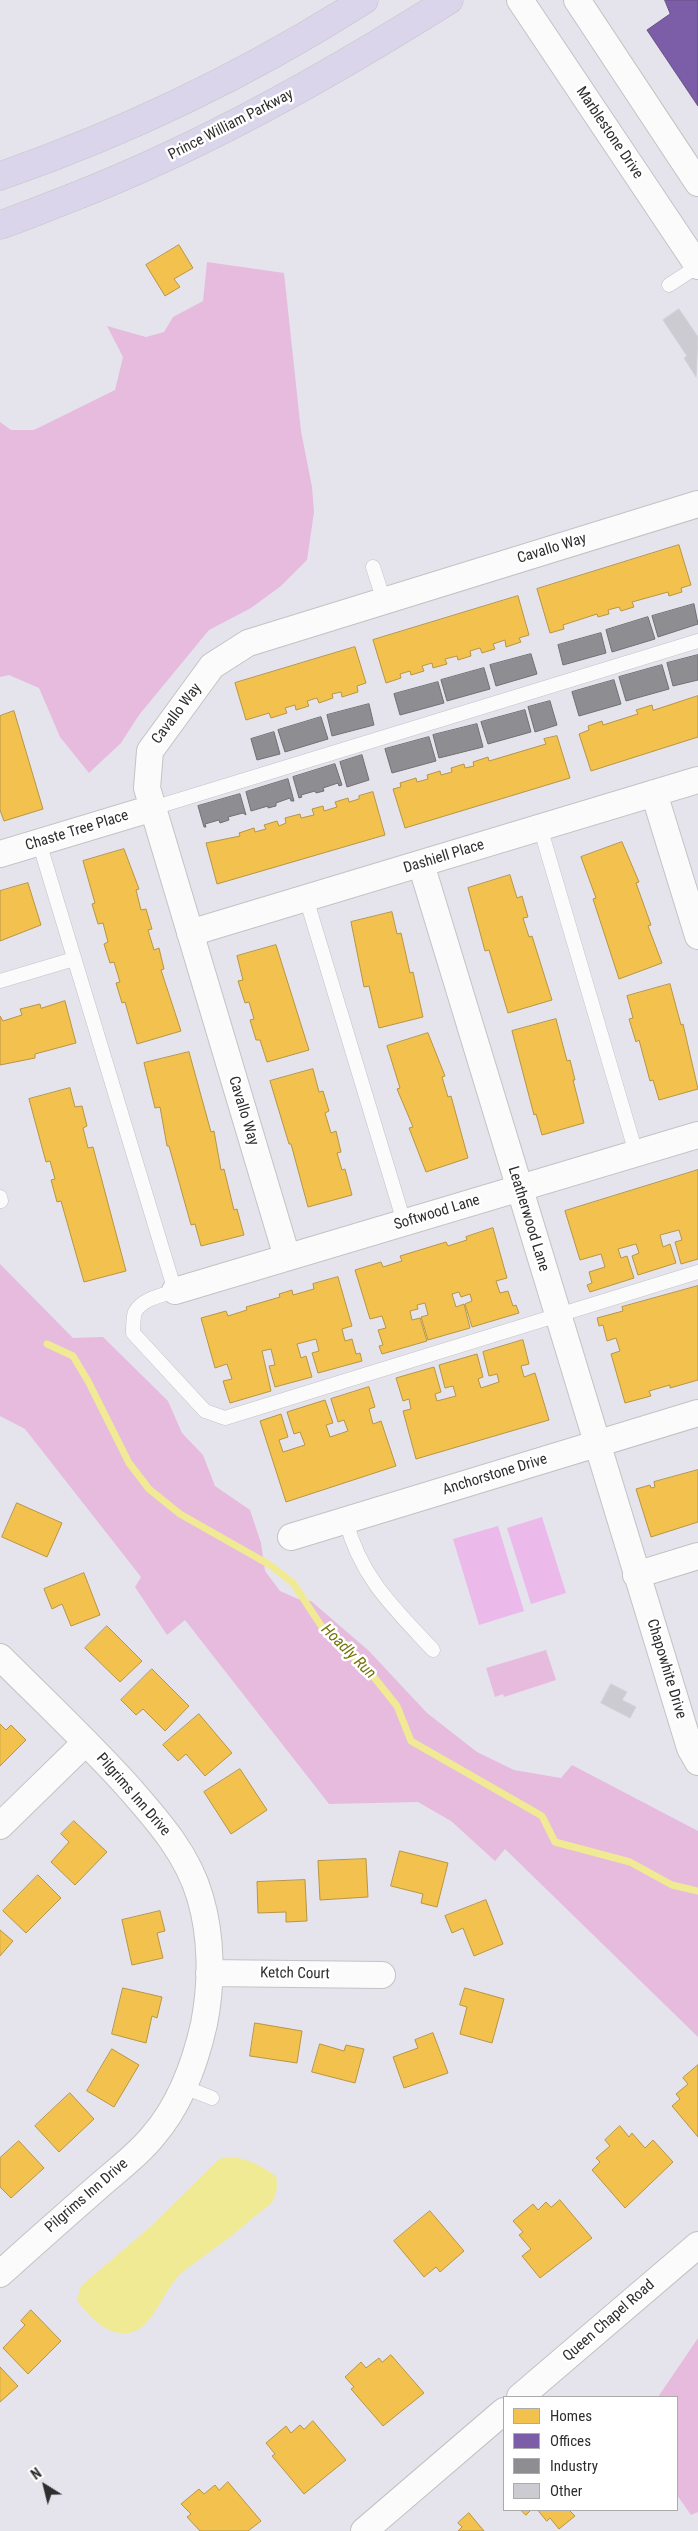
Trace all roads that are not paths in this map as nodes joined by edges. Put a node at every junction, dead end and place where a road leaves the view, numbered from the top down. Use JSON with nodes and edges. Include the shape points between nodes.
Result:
{"nodes":[{"id":1,"x":364,"y":0,"type":"edge"},
{"id":2,"x":449,"y":0,"type":"edge"},
{"id":3,"x":520,"y":0,"type":"edge"},
{"id":4,"x":577,"y":0,"type":"edge"},
{"id":5,"x":0,"y":176,"type":"edge"},
{"id":6,"x":698,"y":183,"type":"edge"},
{"id":7,"x":0,"y":225,"type":"edge"},
{"id":8,"x":698,"y":266,"type":"edge"},
{"id":9,"x":669,"y":285,"type":"dead end"},
{"id":10,"x":697,"y":506,"type":"edge"},
{"id":11,"x":373,"y":567,"type":"dead end"},
{"id":12,"x":384,"y":601,"type":"junction"},
{"id":13,"x":698,"y":641,"type":"edge"},
{"id":14,"x":698,"y":780,"type":"edge"},
{"id":15,"x":654,"y":793,"type":"junction"},
{"id":16,"x":153,"y":808,"type":"junction"},
{"id":17,"x":540,"y":828,"type":"junction"},
{"id":18,"x":39,"y":842,"type":"junction"},
{"id":19,"x":0,"y":854,"type":"edge"},
{"id":20,"x":421,"y":864,"type":"junction"},
{"id":21,"x":306,"y":898,"type":"junction"},
{"id":22,"x":190,"y":933,"type":"junction"},
{"id":23,"x":698,"y":936,"type":"edge"},
{"id":24,"x":74,"y":959,"type":"junction"},
{"id":25,"x":0,"y":980,"type":"edge"},
{"id":26,"x":698,"y":1135,"type":"edge"},
{"id":27,"x":636,"y":1153,"type":"junction"},
{"id":28,"x":519,"y":1188,"type":"junction"},
{"id":29,"x":404,"y":1222,"type":"junction"},
{"id":30,"x":287,"y":1257,"type":"junction"},
{"id":31,"x":698,"y":1272,"type":"edge"},
{"id":32,"x":175,"y":1291,"type":"junction"},
{"id":33,"x":557,"y":1316,"type":"junction"},
{"id":34,"x":698,"y":1413,"type":"edge"},
{"id":35,"x":596,"y":1444,"type":"junction"},
{"id":36,"x":346,"y":1521,"type":"junction"},
{"id":37,"x":291,"y":1537,"type":"dead end"},
{"id":38,"x":698,"y":1556,"type":"edge"},
{"id":39,"x":636,"y":1575,"type":"junction"},
{"id":40,"x":433,"y":1650,"type":"dead end"},
{"id":41,"x":0,"y":1657,"type":"edge"},
{"id":42,"x":86,"y":1742,"type":"junction"},
{"id":43,"x":698,"y":1762,"type":"edge"},
{"id":44,"x":0,"y":1826,"type":"edge"},
{"id":45,"x":209,"y":1972,"type":"junction"},
{"id":46,"x":382,"y":1976,"type":"dead end"},
{"id":47,"x":184,"y":2087,"type":"junction"},
{"id":48,"x":212,"y":2098,"type":"dead end"},
{"id":49,"x":698,"y":2244,"type":"edge"},
{"id":50,"x":0,"y":2274,"type":"edge"},
{"id":51,"x":521,"y":2396,"type":"edge"},
{"id":52,"x":503,"y":2412,"type":"edge"},
{"id":53,"x":364,"y":2531,"type":"edge"}],
"edges":[{"from":1,"to":5,"type":"highway","via":[[205,89],[112,132]]},
{"from":2,"to":7,"type":"highway","name":"Prince William Parkway","via":[[311,84],[217,134],[110,183]]},
{"from":3,"to":8,"type":"street","name":"Marblestone Drive"},
{"from":4,"to":6,"type":"street"},
{"from":8,"to":9,"type":"lane"},
{"from":10,"to":12,"type":"street","name":"Cavallo Way"},
{"from":11,"to":12,"type":"lane"},
{"from":12,"to":16,"type":"street","name":"Cavallo Way","via":[[248,643],[212,666],[150,751],[147,788]]},
{"from":13,"to":16,"type":"lane"},
{"from":14,"to":15,"type":"street","name":"Dashiell Place"},
{"from":15,"to":17,"type":"street","name":"Dashiell Place"},
{"from":15,"to":23,"type":"street"},
{"from":16,"to":18,"type":"street","name":"Chaste Tree Place"},
{"from":16,"to":22,"type":"street","name":"Cavallo Way"},
{"from":17,"to":20,"type":"street","name":"Dashiell Place"},
{"from":17,"to":27,"type":"lane"},
{"from":18,"to":19,"type":"street","name":"Chaste Tree Place"},
{"from":18,"to":24,"type":"lane"},
{"from":20,"to":21,"type":"street","name":"Dashiell Place"},
{"from":20,"to":28,"type":"street","name":"Leatherwood Lane"},
{"from":21,"to":22,"type":"street","name":"Dashiell Place"},
{"from":21,"to":29,"type":"lane"},
{"from":22,"to":30,"type":"street","name":"Cavallo Way"},
{"from":24,"to":25,"type":"lane"},
{"from":24,"to":32,"type":"lane"},
{"from":26,"to":27,"type":"street","name":"Softwood Lane"},
{"from":27,"to":28,"type":"street","name":"Softwood Lane"},
{"from":28,"to":29,"type":"street","name":"Softwood Lane"},
{"from":28,"to":33,"type":"street","name":"Leatherwood Lane"},
{"from":29,"to":30,"type":"street","name":"Softwood Lane"},
{"from":30,"to":32,"type":"street","name":"Softwood Lane"},
{"from":31,"to":33,"type":"lane"},
{"from":32,"to":33,"type":"lane","via":[[156,1296],[140,1306],[134,1313],[133,1333],[205,1411],[225,1418]]},
{"from":33,"to":35,"type":"street","name":"Leatherwood Lane"},
{"from":34,"to":35,"type":"street","name":"Anchorstone Drive"},
{"from":35,"to":36,"type":"street","name":"Anchorstone Drive"},
{"from":35,"to":39,"type":"street","name":"Leatherwood Lane"},
{"from":36,"to":37,"type":"street","name":"Anchorstone Drive"},
{"from":36,"to":40,"type":"lane","via":[[357,1553],[376,1587]]},
{"from":38,"to":39,"type":"street"},
{"from":39,"to":43,"type":"street","name":"Chapowhite Drive","via":[[690,1748]]},
{"from":41,"to":42,"type":"street","name":"Pilgrims Inn Drive"},
{"from":42,"to":44,"type":"street"},
{"from":42,"to":45,"type":"street","name":"Pilgrims Inn Drive","via":[[160,1823],[186,1864],[204,1914]]},
{"from":45,"to":46,"type":"street","name":"Ketch Court"},
{"from":45,"to":47,"type":"street","name":"Pilgrims Inn Drive","via":[[209,1995],[201,2036]]},
{"from":47,"to":48,"type":"lane"},
{"from":47,"to":50,"type":"street","name":"Pilgrims Inn Drive","via":[[148,2142]]},
{"from":49,"to":51,"type":"street","name":"Queen Chapel Road"},
{"from":52,"to":53,"type":"street"}]}
